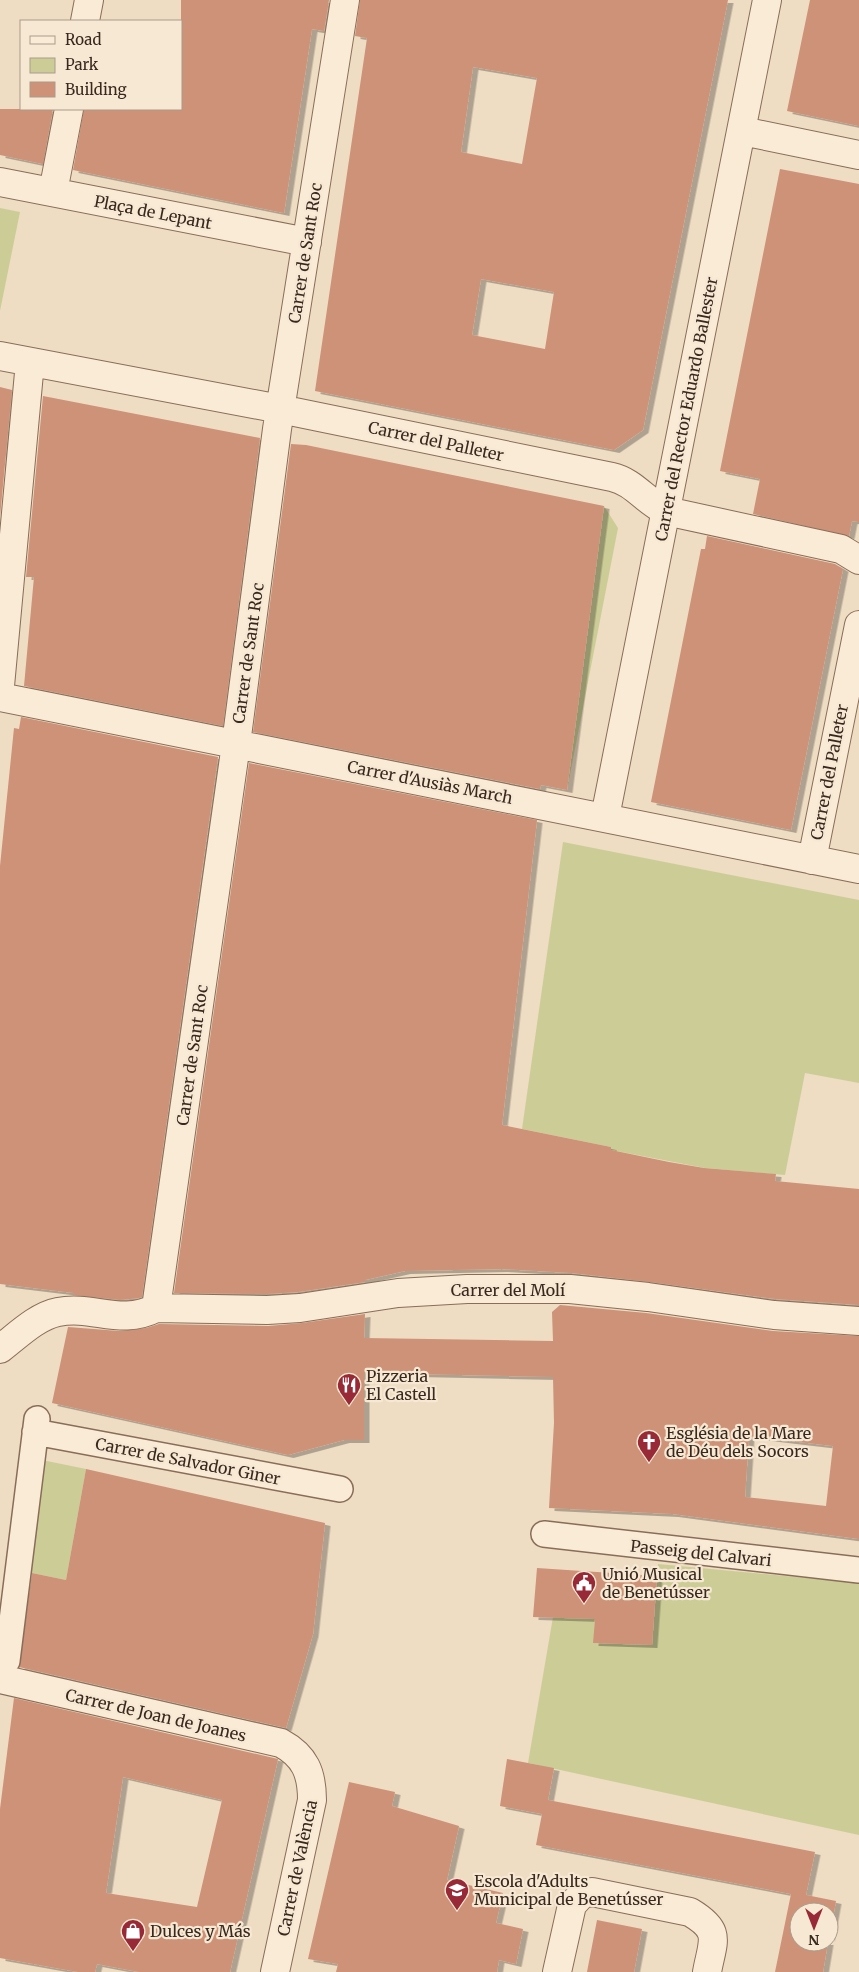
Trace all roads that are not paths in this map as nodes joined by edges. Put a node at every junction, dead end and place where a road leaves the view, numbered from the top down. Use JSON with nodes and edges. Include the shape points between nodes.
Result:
{"nodes":[{"id":1,"x":88,"y":0,"type":"edge"},
{"id":2,"x":344,"y":0,"type":"edge"},
{"id":3,"x":767,"y":0,"type":"edge"},
{"id":4,"x":85,"y":20,"type":"edge"},
{"id":5,"x":68,"y":110,"type":"edge"},
{"id":6,"x":742,"y":131,"type":"junction"},
{"id":7,"x":859,"y":155,"type":"edge"},
{"id":8,"x":0,"y":182,"type":"edge"},
{"id":9,"x":53,"y":192,"type":"junction"},
{"id":10,"x":307,"y":242,"type":"junction"},
{"id":11,"x":0,"y":356,"type":"edge"},
{"id":12,"x":30,"y":362,"type":"junction"},
{"id":13,"x":280,"y":409,"type":"junction"},
{"id":14,"x":666,"y":511,"type":"junction"},
{"id":15,"x":859,"y":560,"type":"edge"},
{"id":16,"x":859,"y":625,"type":"edge"},
{"id":17,"x":0,"y":686,"type":"edge"},
{"id":18,"x":0,"y":697,"type":"edge"},
{"id":19,"x":236,"y":744,"type":"junction"},
{"id":20,"x":605,"y":817,"type":"junction"},
{"id":21,"x":812,"y":860,"type":"junction"},
{"id":22,"x":859,"y":869,"type":"edge"},
{"id":23,"x":156,"y":1308,"type":"junction"},
{"id":24,"x":859,"y":1321,"type":"edge"},
{"id":25,"x":0,"y":1349,"type":"edge"},
{"id":26,"x":340,"y":1489,"type":"dead end"},
{"id":27,"x":544,"y":1534,"type":"dead end"},
{"id":28,"x":859,"y":1570,"type":"edge"},
{"id":29,"x":4,"y":1670,"type":"edge"},
{"id":30,"x":305,"y":1764,"type":"joint"},
{"id":31,"x":275,"y":1972,"type":"edge"},
{"id":32,"x":557,"y":1972,"type":"edge"},
{"id":33,"x":707,"y":1972,"type":"edge"}],
"edges":[{"from":1,"to":4,"type":"street"},
{"from":2,"to":10,"type":"street","name":"Carrer de Sant Roc"},
{"from":3,"to":6,"type":"street","name":"Carrer del Rector Eduardo Ballester"},
{"from":5,"to":9,"type":"street"},
{"from":6,"to":7,"type":"street"},
{"from":6,"to":14,"type":"street","name":"Carrer del Rector Eduardo Ballester"},
{"from":8,"to":9,"type":"street","name":"Plaça de Lepant"},
{"from":9,"to":10,"type":"street","name":"Plaça de Lepant"},
{"from":10,"to":13,"type":"street","name":"Carrer de Sant Roc"},
{"from":11,"to":12,"type":"street","name":"Carrer del Palleter"},
{"from":12,"to":13,"type":"street","name":"Carrer del Palleter"},
{"from":12,"to":17,"type":"street"},
{"from":13,"to":14,"type":"street","name":"Carrer del Palleter","via":[[620,479]]},
{"from":13,"to":19,"type":"street","name":"Carrer de Sant Roc"},
{"from":14,"to":15,"type":"street","name":"Carrer del Palleter","via":[[841,549]]},
{"from":14,"to":20,"type":"street","name":"Carrer del Rector Eduardo Ballester"},
{"from":16,"to":21,"type":"street","name":"Carrer del Palleter"},
{"from":18,"to":19,"type":"street","name":"Carrer d'Ausiàs March"},
{"from":19,"to":20,"type":"street","name":"Carrer d'Ausiàs March"},
{"from":19,"to":23,"type":"street","name":"Carrer de Sant Roc"},
{"from":20,"to":21,"type":"street","name":"Carrer d'Ausiàs March"},
{"from":21,"to":22,"type":"street","name":"Carrer d'Ausiàs March"},
{"from":23,"to":24,"type":"street","name":"Carrer del Molí","via":[[267,1310],[398,1293],[561,1289],[774,1315]]},
{"from":23,"to":25,"type":"street","name":"Carrer del Molí","via":[[143,1315],[117,1316],[72,1310],[56,1312]]},
{"from":26,"to":29,"type":"street","name":"Carrer de Salvador Giner","via":[[36,1425]]},
{"from":27,"to":28,"type":"street","name":"Passeig del Calvari"},
{"from":29,"to":30,"type":"street","name":"Carrer de Joan de Joanes","via":[[281,1743],[295,1751]]},
{"from":30,"to":31,"type":"street","name":"Carrer de València","via":[[312,1785],[312,1800]]},
{"from":32,"to":33,"type":"street","via":[[572,1905],[582,1894],[592,1892],[690,1912],[702,1919],[714,1938]]}]}
